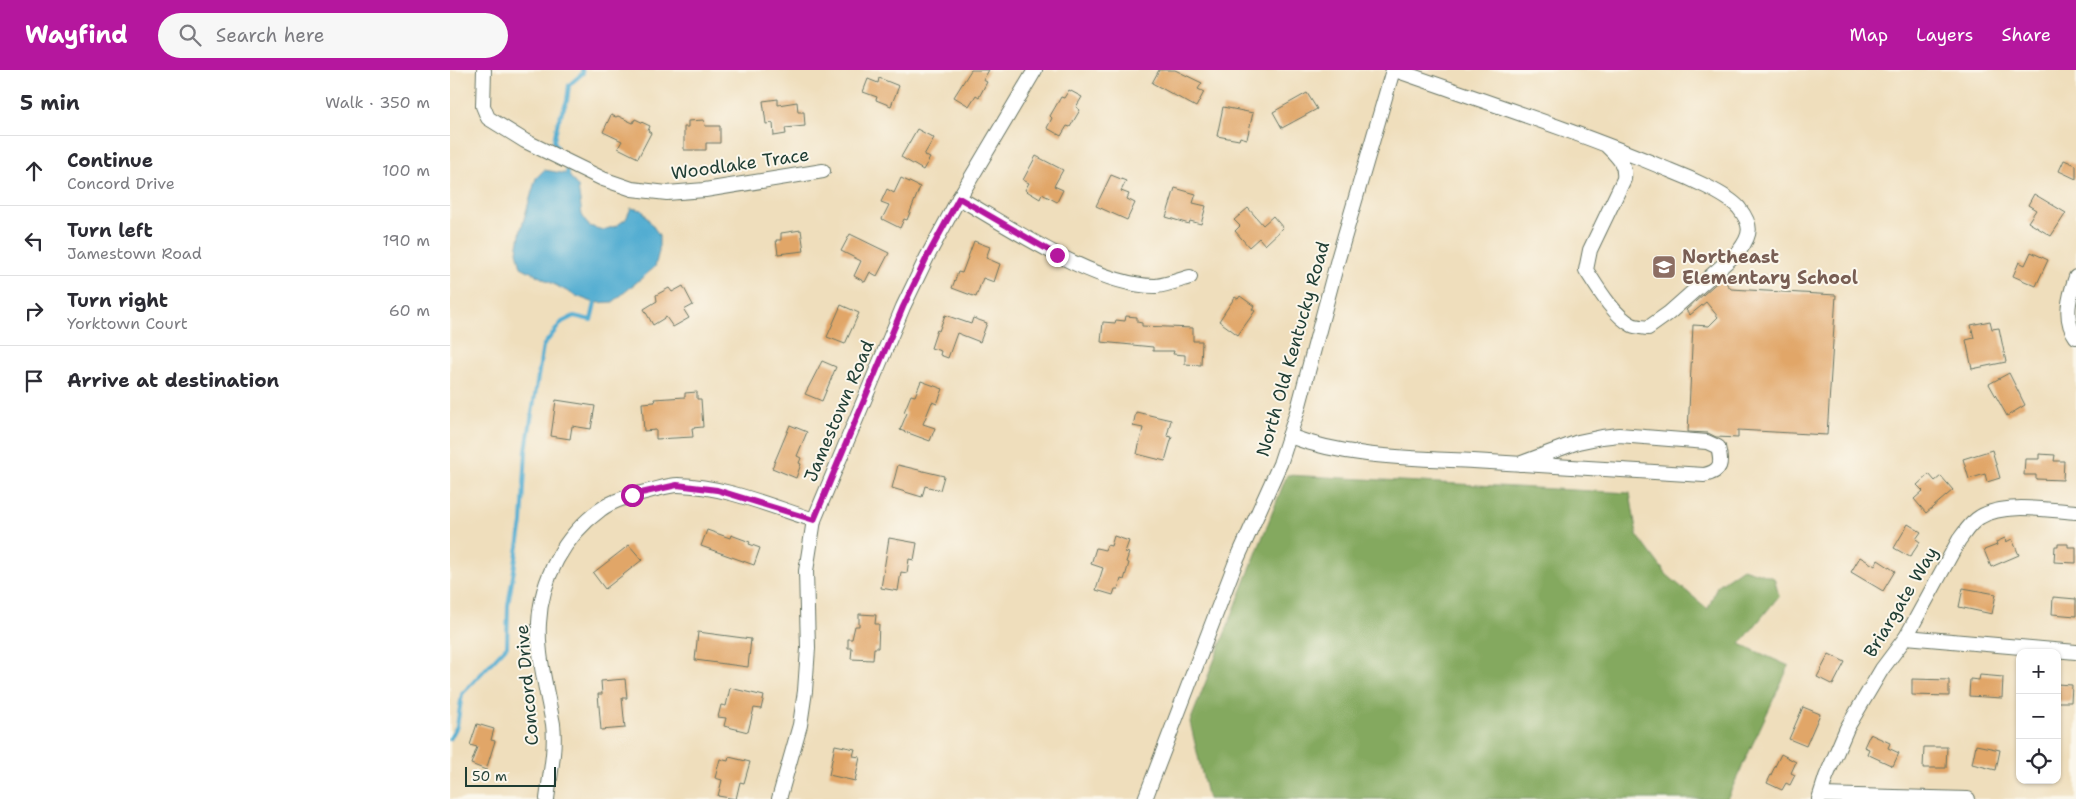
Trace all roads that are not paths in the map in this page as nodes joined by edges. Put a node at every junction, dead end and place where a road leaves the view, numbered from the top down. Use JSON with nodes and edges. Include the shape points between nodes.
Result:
{"nodes":[{"id":1,"x":484,"y":70,"type":"edge"},
{"id":2,"x":1035,"y":70,"type":"edge"},
{"id":3,"x":1394,"y":70,"type":"edge"},
{"id":4,"x":1606,"y":146,"type":"junction"},
{"id":5,"x":823,"y":171,"type":"dead end"},
{"id":6,"x":959,"y":198,"type":"junction"},
{"id":7,"x":1190,"y":277,"type":"dead end"},
{"id":8,"x":2076,"y":277,"type":"edge"},
{"id":9,"x":2076,"y":338,"type":"edge"},
{"id":10,"x":1289,"y":436,"type":"junction"},
{"id":11,"x":1519,"y":464,"type":"junction"},
{"id":12,"x":2076,"y":512,"type":"edge"},
{"id":13,"x":814,"y":520,"type":"junction"},
{"id":14,"x":1906,"y":637,"type":"junction"},
{"id":15,"x":2076,"y":652,"type":"edge"},
{"id":16,"x":1820,"y":797,"type":"edge"},
{"id":17,"x":547,"y":799,"type":"edge"},
{"id":18,"x":779,"y":799,"type":"edge"},
{"id":19,"x":1145,"y":799,"type":"edge"},
{"id":20,"x":1968,"y":799,"type":"edge"}],
"edges":[{"from":1,"to":5,"type":"street","name":"Woodlake Trace","via":[[483,106],[488,118],[525,141],[603,179],[632,189],[667,194]]},
{"from":2,"to":6,"type":"street","name":"Jamestown Road"},
{"from":3,"to":4,"type":"street"},
{"from":3,"to":10,"type":"street","name":"North Old Kentucky Road"},
{"from":4,"to":4,"type":"street","via":[[1701,183],[1738,206],[1749,224],[1748,239],[1739,251],[1648,328],[1632,325],[1620,315],[1604,298],[1586,270],[1590,250],[1624,179],[1625,168]]},
{"from":6,"to":7,"type":"street","via":[[1057,255],[1125,282],[1157,286]]},
{"from":6,"to":13,"type":"street","name":"Jamestown Road","via":[[903,307]]},
{"from":8,"to":9,"type":"street","via":[[2068,313],[2071,331]]},
{"from":10,"to":11,"type":"street","via":[[1310,444],[1369,455]]},
{"from":10,"to":19,"type":"street","name":"North Old Kentucky Road"},
{"from":11,"to":11,"type":"street","via":[[1704,475],[1714,473],[1721,458],[1718,447],[1707,442],[1619,435],[1578,442]]},
{"from":12,"to":14,"type":"street","name":"Briargate Way","via":[[2027,508],[1997,510],[1980,517],[1959,540]]},
{"from":13,"to":17,"type":"street","name":"Concord Drive","via":[[717,490],[677,485],[632,495],[601,509],[576,530],[556,560],[544,591],[538,623],[553,726]]},
{"from":13,"to":18,"type":"street","name":"Jamestown Road","via":[[806,571],[808,648],[805,691],[800,725]]},
{"from":14,"to":15,"type":"street"},
{"from":14,"to":16,"type":"street","name":"Briargate Way","via":[[1882,669],[1847,728]]},
{"from":16,"to":20,"type":"street"}]}
